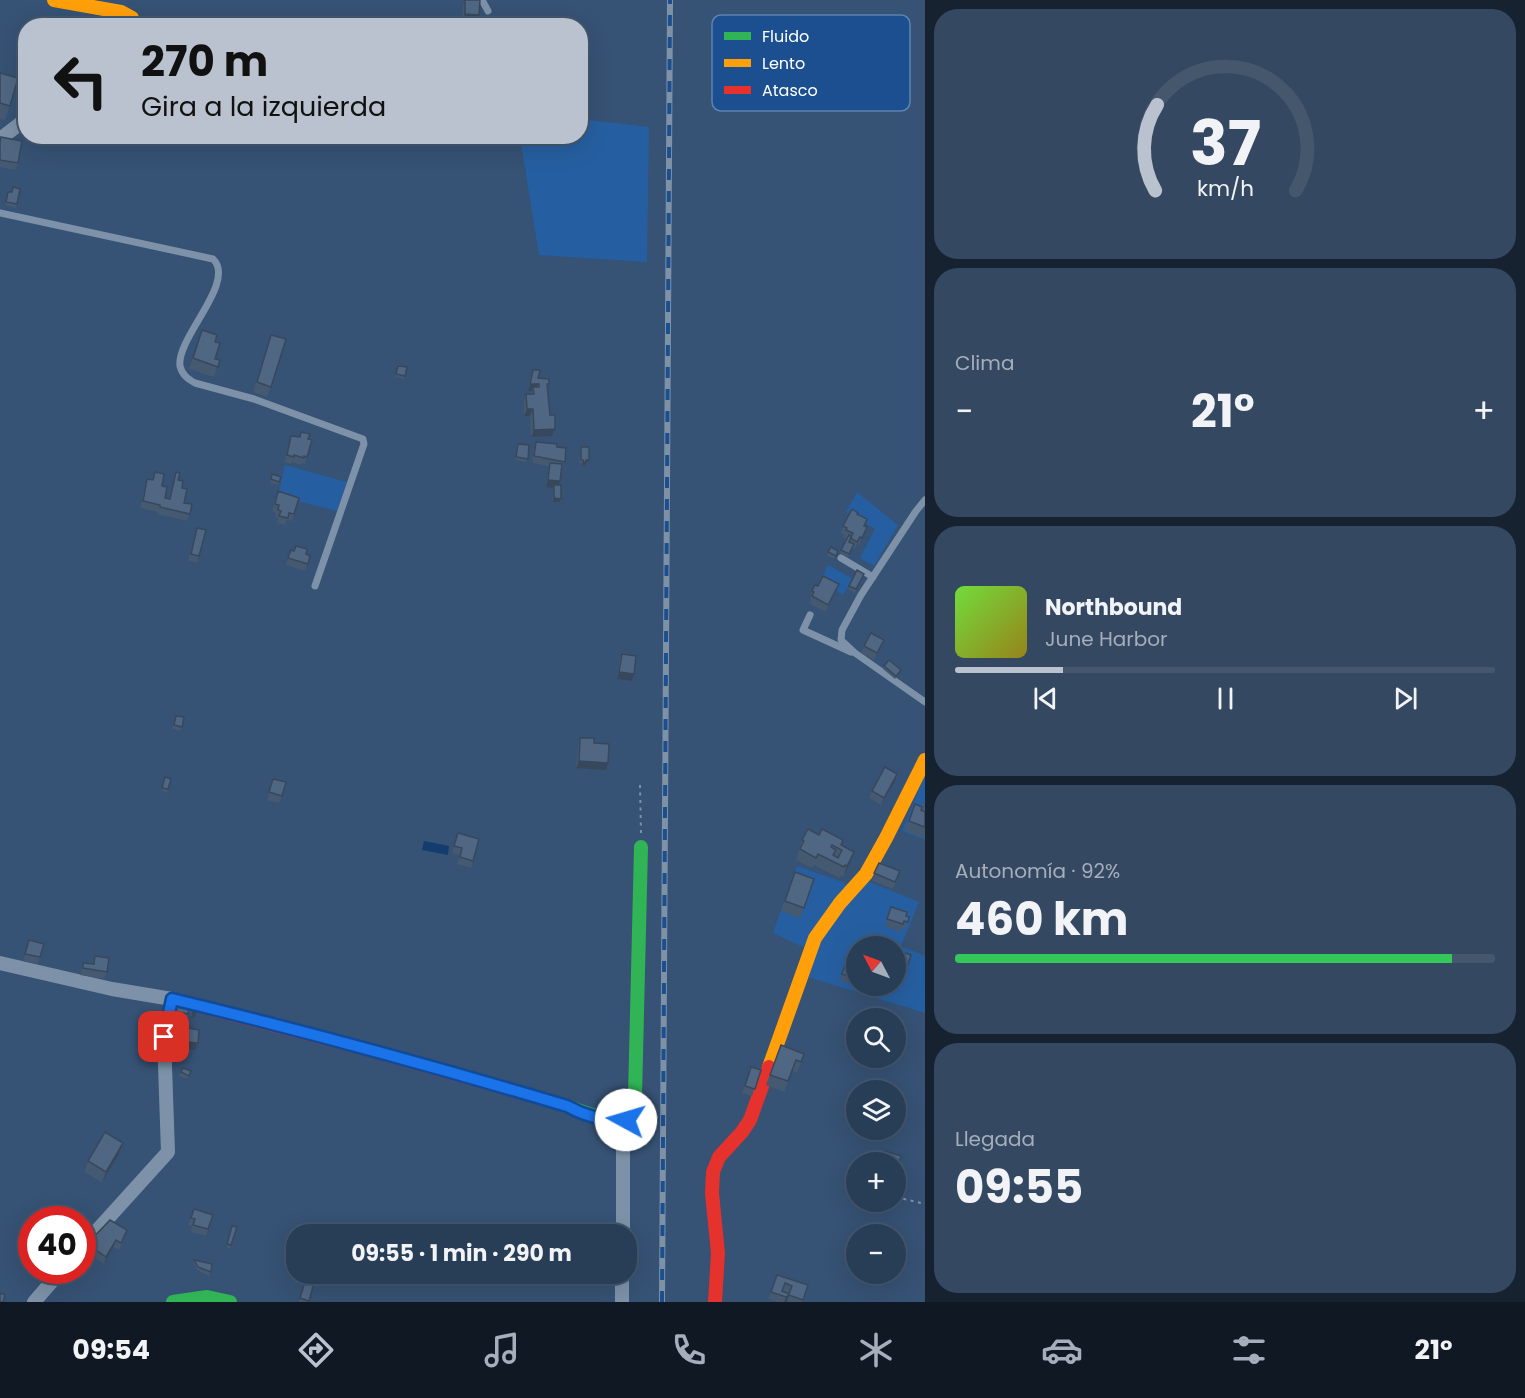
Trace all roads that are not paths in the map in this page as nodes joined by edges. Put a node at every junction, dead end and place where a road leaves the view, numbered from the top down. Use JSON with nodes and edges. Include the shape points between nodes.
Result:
{"nodes":[{"id":1,"x":54,"y":0,"type":"edge"},
{"id":2,"x":482,"y":0,"type":"edge"},
{"id":3,"x":488,"y":11,"type":"dead end"},
{"id":4,"x":132,"y":18,"type":"edge"},
{"id":5,"x":18,"y":125,"type":"edge"},
{"id":6,"x":0,"y":139,"type":"edge"},
{"id":7,"x":0,"y":213,"type":"edge"},
{"id":8,"x":925,"y":500,"type":"edge"},
{"id":9,"x":842,"y":558,"type":"dead end"},
{"id":10,"x":873,"y":577,"type":"junction"},
{"id":11,"x":315,"y":586,"type":"dead end"},
{"id":12,"x":810,"y":615,"type":"dead end"},
{"id":13,"x":855,"y":653,"type":"junction"},
{"id":14,"x":925,"y":702,"type":"edge"},
{"id":15,"x":925,"y":760,"type":"edge"},
{"id":16,"x":641,"y":848,"type":"road end"},
{"id":17,"x":0,"y":963,"type":"edge"},
{"id":18,"x":172,"y":999,"type":"junction"},
{"id":19,"x":626,"y":1120,"type":"junction"},
{"id":20,"x":622,"y":1224,"type":"edge"},
{"id":21,"x":96,"y":1232,"type":"edge"},
{"id":22,"x":50,"y":1284,"type":"edge"},
{"id":23,"x":622,"y":1284,"type":"edge"},
{"id":24,"x":34,"y":1302,"type":"edge"},
{"id":25,"x":173,"y":1302,"type":"edge"},
{"id":26,"x":230,"y":1302,"type":"edge"},
{"id":27,"x":622,"y":1302,"type":"edge"},
{"id":28,"x":715,"y":1302,"type":"edge"}],
"edges":[{"from":1,"to":4,"type":"street","via":[[121,12]]},
{"from":2,"to":3,"type":"lane"},
{"from":5,"to":6,"type":"street"},
{"from":7,"to":11,"type":"lane","via":[[213,259],[218,264],[208,304],[181,357],[180,366],[187,379],[363,439]]},
{"from":8,"to":10,"type":"lane"},
{"from":9,"to":10,"type":"lane"},
{"from":10,"to":13,"type":"lane","via":[[842,630],[841,640]]},
{"from":12,"to":13,"type":"lane","via":[[803,630]]},
{"from":13,"to":14,"type":"lane"},
{"from":15,"to":28,"type":"street","via":[[866,874],[815,938],[750,1120],[715,1165],[712,1189],[719,1248]]},
{"from":16,"to":19,"type":"street","via":[[635,1097]]},
{"from":17,"to":18,"type":"street"},
{"from":18,"to":19,"type":"street","via":[[460,1074],[567,1106],[578,1113]]},
{"from":18,"to":21,"type":"street","via":[[164,1037],[168,1152]]},
{"from":19,"to":20,"type":"street"},
{"from":22,"to":24,"type":"street"},
{"from":23,"to":27,"type":"street"},
{"from":25,"to":26,"type":"street","via":[[207,1297]]}]}
